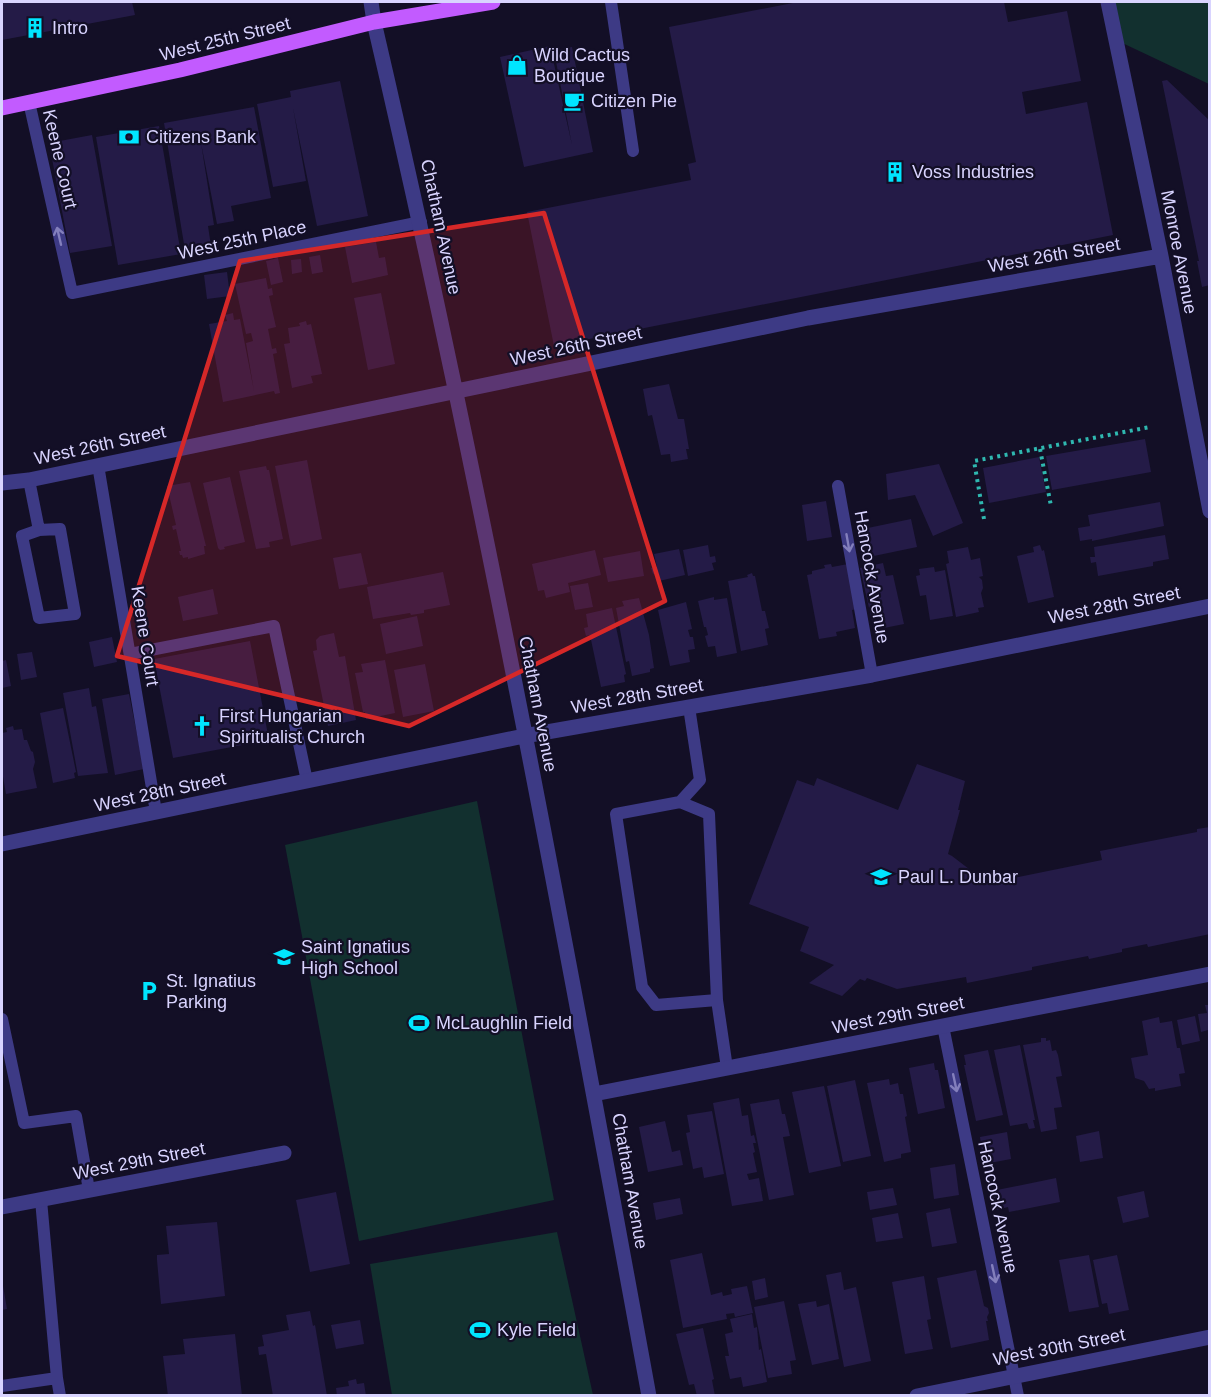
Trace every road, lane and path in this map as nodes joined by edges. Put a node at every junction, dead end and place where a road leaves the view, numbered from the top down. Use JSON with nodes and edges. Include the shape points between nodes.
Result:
{"nodes":[{"id":1,"x":371,"y":2,"type":"edge"},
{"id":2,"x":493,"y":2,"type":"edge"},
{"id":3,"x":611,"y":2,"type":"edge"},
{"id":4,"x":1108,"y":2,"type":"edge"},
{"id":5,"x":374,"y":22,"type":"junction"},
{"id":6,"x":29,"y":102,"type":"junction"},
{"id":7,"x":2,"y":108,"type":"edge"},
{"id":8,"x":633,"y":151,"type":"dead end"},
{"id":9,"x":421,"y":222,"type":"junction"},
{"id":10,"x":1161,"y":256,"type":"junction"},
{"id":11,"x":72,"y":293,"type":"joint"},
{"id":12,"x":456,"y":391,"type":"junction"},
{"id":13,"x":1150,"y":427,"type":"dead end"},
{"id":14,"x":1040,"y":448,"type":"junction"},
{"id":15,"x":98,"y":465,"type":"junction"},
{"id":16,"x":29,"y":480,"type":"junction"},
{"id":17,"x":2,"y":483,"type":"edge"},
{"id":18,"x":838,"y":486,"type":"dead end"},
{"id":19,"x":1051,"y":506,"type":"dead end"},
{"id":20,"x":1209,"y":511,"type":"edge"},
{"id":21,"x":984,"y":519,"type":"dead end"},
{"id":22,"x":39,"y":530,"type":"junction"},
{"id":23,"x":1209,"y":606,"type":"edge"},
{"id":24,"x":130,"y":654,"type":"junction"},
{"id":25,"x":872,"y":675,"type":"junction"},
{"id":26,"x":689,"y":707,"type":"junction"},
{"id":27,"x":524,"y":735,"type":"junction"},
{"id":28,"x":307,"y":782,"type":"junction"},
{"id":29,"x":680,"y":802,"type":"junction"},
{"id":30,"x":156,"y":812,"type":"junction"},
{"id":31,"x":2,"y":844,"type":"edge"},
{"id":32,"x":1209,"y":974,"type":"edge"},
{"id":33,"x":717,"y":1000,"type":"junction"},
{"id":34,"x":2,"y":1019,"type":"edge"},
{"id":35,"x":943,"y":1026,"type":"junction"},
{"id":36,"x":727,"y":1068,"type":"junction"},
{"id":37,"x":594,"y":1094,"type":"junction"},
{"id":38,"x":284,"y":1153,"type":"dead end"},
{"id":39,"x":89,"y":1190,"type":"junction"},
{"id":40,"x":41,"y":1200,"type":"junction"},
{"id":41,"x":2,"y":1207,"type":"edge"},
{"id":42,"x":1209,"y":1337,"type":"edge"},
{"id":43,"x":1015,"y":1376,"type":"junction"},
{"id":44,"x":57,"y":1378,"type":"junction"},
{"id":45,"x":2,"y":1386,"type":"edge"},
{"id":46,"x":60,"y":1395,"type":"edge"},
{"id":47,"x":649,"y":1395,"type":"edge"},
{"id":48,"x":917,"y":1395,"type":"edge"},
{"id":49,"x":1018,"y":1395,"type":"edge"}],
"edges":[{"from":1,"to":5,"type":"street","name":"Chatham Avenue"},
{"from":2,"to":5,"type":"main road","name":"West 25th Street"},
{"from":3,"to":8,"type":"lane"},
{"from":4,"to":10,"type":"street","name":"Monroe Avenue"},
{"from":5,"to":6,"type":"main road","name":"West 25th Street"},
{"from":5,"to":9,"type":"street","name":"Chatham Avenue"},
{"from":6,"to":7,"type":"main road","name":"West 25th Street"},
{"from":11,"to":6,"type":"lane","name":"Keene Court","one_way":true},
{"from":9,"to":11,"type":"lane","name":"West 25th Place"},
{"from":9,"to":12,"type":"street","name":"Chatham Avenue"},
{"from":10,"to":12,"type":"street","name":"West 26th Street","via":[[808,318]]},
{"from":10,"to":20,"type":"street","name":"Monroe Avenue"},
{"from":12,"to":15,"type":"street","name":"West 26th Street"},
{"from":12,"to":27,"type":"street","name":"Chatham Avenue"},
{"from":13,"to":14,"type":"path"},
{"from":14,"to":19,"type":"path"},
{"from":14,"to":21,"type":"path","via":[[974,461]]},
{"from":15,"to":16,"type":"street","name":"West 26th Street"},
{"from":15,"to":24,"type":"lane","name":"Keene Court"},
{"from":16,"to":17,"type":"street","name":"West 26th Street"},
{"from":16,"to":22,"type":"lane"},
{"from":18,"to":25,"type":"lane","name":"Hancock Avenue","one_way":true},
{"from":22,"to":22,"type":"lane","via":[[22,536],[39,618],[75,614],[60,529]]},
{"from":23,"to":25,"type":"street","name":"West 28th Street"},
{"from":24,"to":28,"type":"lane","via":[[274,626]]},
{"from":24,"to":30,"type":"lane","name":"Keene Court"},
{"from":25,"to":26,"type":"street","name":"West 28th Street"},
{"from":26,"to":27,"type":"street","name":"West 28th Street"},
{"from":26,"to":29,"type":"lane","via":[[700,780]]},
{"from":27,"to":28,"type":"street","name":"West 28th Street"},
{"from":27,"to":37,"type":"street","name":"Chatham Avenue"},
{"from":28,"to":30,"type":"street","name":"West 28th Street"},
{"from":29,"to":33,"type":"lane","via":[[709,814]]},
{"from":29,"to":33,"type":"lane","via":[[616,814],[642,987],[656,1005]]},
{"from":30,"to":31,"type":"street","name":"West 28th Street"},
{"from":32,"to":35,"type":"street","name":"West 29th Street"},
{"from":33,"to":36,"type":"lane"},
{"from":34,"to":39,"type":"lane","via":[[24,1123],[76,1116]]},
{"from":35,"to":36,"type":"street","name":"West 29th Street"},
{"from":35,"to":43,"type":"lane","name":"Hancock Avenue","one_way":true},
{"from":36,"to":37,"type":"street","name":"West 29th Street"},
{"from":37,"to":47,"type":"street","name":"Chatham Avenue"},
{"from":38,"to":39,"type":"street","name":"West 29th Street"},
{"from":39,"to":40,"type":"street","name":"West 29th Street"},
{"from":40,"to":41,"type":"street","name":"West 29th Street"},
{"from":40,"to":44,"type":"lane"},
{"from":42,"to":43,"type":"street","name":"West 30th Street"},
{"from":43,"to":48,"type":"street","name":"West 30th Street"},
{"from":43,"to":49,"type":"lane","name":"Hancock Avenue"},
{"from":44,"to":45,"type":"lane"},
{"from":44,"to":46,"type":"lane"}]}
